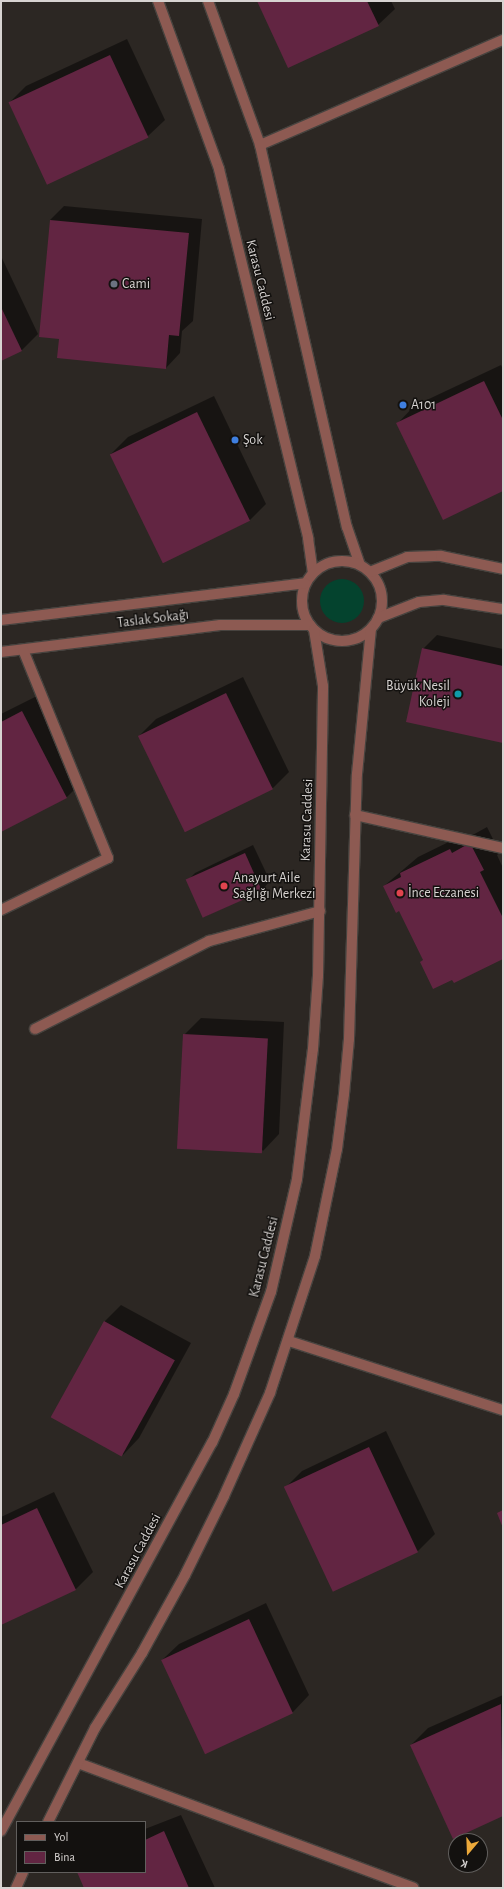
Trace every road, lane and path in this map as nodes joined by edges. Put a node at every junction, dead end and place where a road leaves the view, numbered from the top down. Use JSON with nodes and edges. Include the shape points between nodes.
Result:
{"nodes":[{"id":1,"x":158,"y":1,"type":"edge"},
{"id":2,"x":208,"y":1,"type":"edge"},
{"id":3,"x":503,"y":40,"type":"edge"},
{"id":4,"x":260,"y":145,"type":"junction"},
{"id":5,"x":360,"y":565,"type":"junction"},
{"id":6,"x":503,"y":569,"type":"edge"},
{"id":7,"x":370,"y":572,"type":"junction"},
{"id":8,"x":313,"y":573,"type":"junction"},
{"id":9,"x":305,"y":583,"type":"junction"},
{"id":10,"x":503,"y":609,"type":"edge"},
{"id":11,"x":378,"y":618,"type":"junction"},
{"id":12,"x":1,"y":620,"type":"edge"},
{"id":13,"x":312,"y":627,"type":"junction"},
{"id":14,"x":371,"y":629,"type":"junction"},
{"id":15,"x":22,"y":650,"type":"junction"},
{"id":16,"x":1,"y":652,"type":"edge"},
{"id":17,"x":355,"y":815,"type":"junction"},
{"id":18,"x":503,"y":848,"type":"edge"},
{"id":19,"x":1,"y":910,"type":"edge"},
{"id":20,"x":320,"y":911,"type":"junction"},
{"id":21,"x":35,"y":1029,"type":"dead end"},
{"id":22,"x":289,"y":1340,"type":"junction"},
{"id":23,"x":503,"y":1410,"type":"edge"},
{"id":24,"x":78,"y":1763,"type":"junction"},
{"id":25,"x":49,"y":1821,"type":"edge"},
{"id":26,"x":1,"y":1831,"type":"edge"},
{"id":27,"x":24,"y":1873,"type":"edge"},
{"id":28,"x":16,"y":1888,"type":"edge"},
{"id":29,"x":414,"y":1888,"type":"edge"}],
"edges":[{"from":1,"to":8,"type":"street","name":"Karasu Caddesi","via":[[219,169],[308,538]]},
{"from":2,"to":4,"type":"street","name":"Karasu Caddesi"},
{"from":3,"to":4,"type":"street"},
{"from":4,"to":5,"type":"street","name":"Karasu Caddesi","via":[[346,527]]},
{"from":5,"to":7,"type":"street"},
{"from":5,"to":8,"type":"street","via":[[335,561],[323,565]]},
{"from":6,"to":7,"type":"street","via":[[440,556],[407,557]]},
{"from":7,"to":11,"type":"street","via":[[381,594],[382,607]]},
{"from":8,"to":9,"type":"street"},
{"from":9,"to":12,"type":"street","name":"Taslak Sokağı"},
{"from":9,"to":13,"type":"street","via":[[302,608]]},
{"from":10,"to":11,"type":"street","via":[[444,600],[419,602]]},
{"from":11,"to":14,"type":"street"},
{"from":13,"to":14,"type":"street","via":[[324,637],[349,641]]},
{"from":13,"to":15,"type":"street","name":"Taslak Sokağı","via":[[220,625]]},
{"from":13,"to":20,"type":"street","name":"Karasu Caddesi","via":[[323,686]]},
{"from":14,"to":17,"type":"street"},
{"from":15,"to":16,"type":"street","name":"Taslak Sokağı"},
{"from":15,"to":19,"type":"street","via":[[108,858]]},
{"from":17,"to":18,"type":"street"},
{"from":17,"to":22,"type":"street","via":[[349,1039],[344,1094],[327,1203],[315,1256]]},
{"from":20,"to":21,"type":"street","via":[[209,941]]},
{"from":20,"to":26,"type":"street","name":"Karasu Caddesi","via":[[313,1049],[297,1179],[273,1285],[254,1343],[212,1443]]},
{"from":22,"to":23,"type":"street"},
{"from":22,"to":24,"type":"street","via":[[255,1427],[185,1576],[142,1653],[95,1728]]},
{"from":24,"to":25,"type":"street"},
{"from":24,"to":29,"type":"street"},
{"from":27,"to":28,"type":"street"}]}
